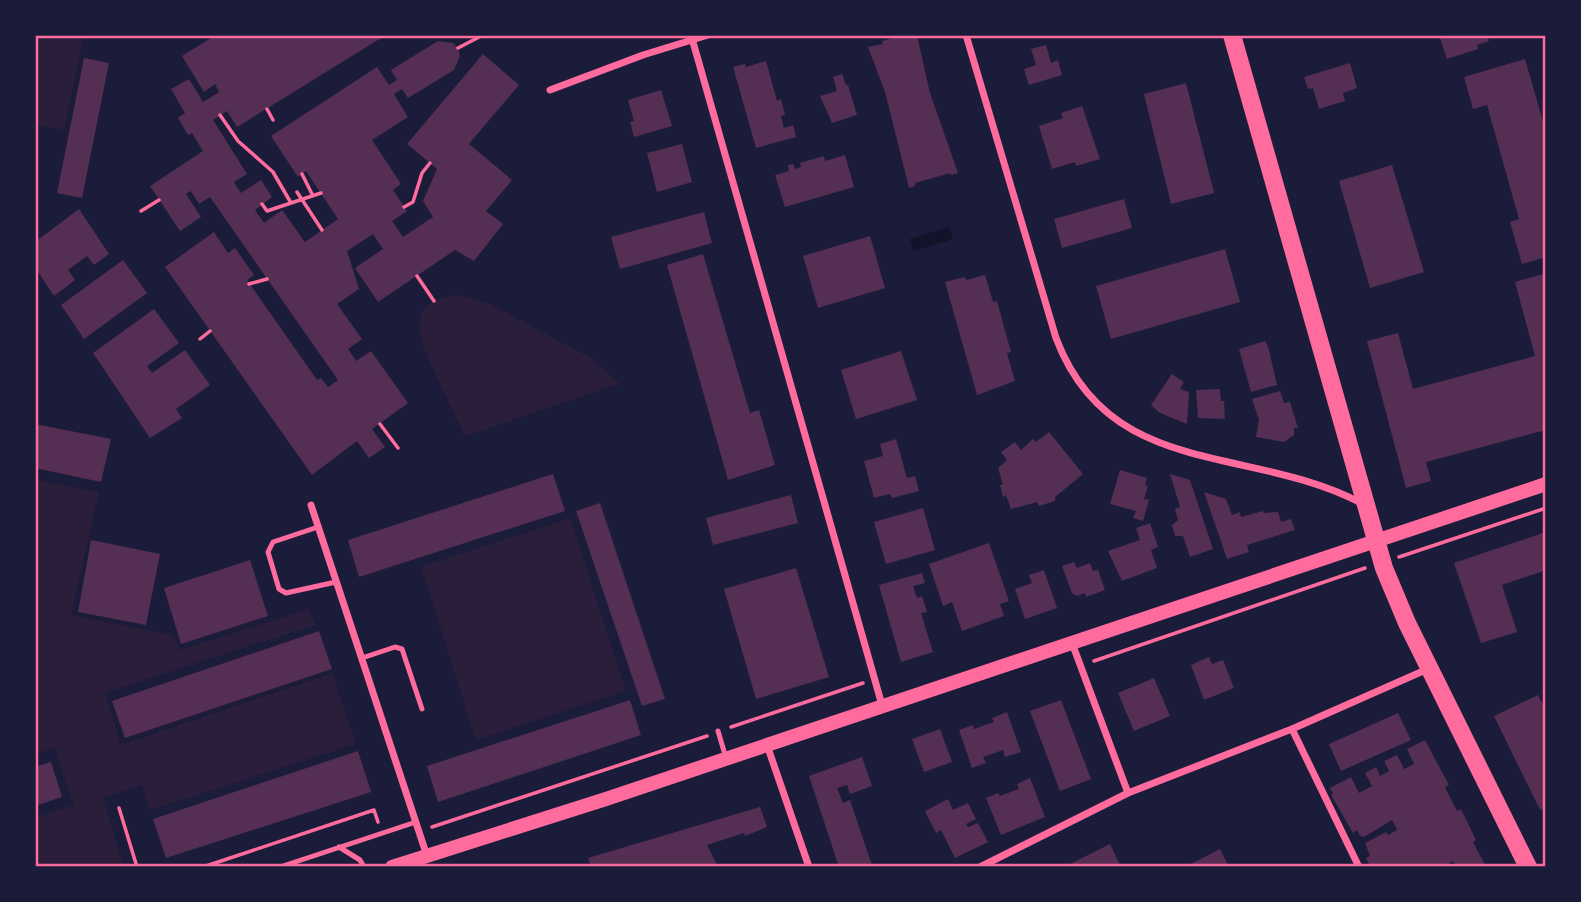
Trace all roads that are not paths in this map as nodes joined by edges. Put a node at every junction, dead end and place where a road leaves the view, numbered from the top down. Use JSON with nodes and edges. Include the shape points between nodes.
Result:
{"nodes":[{"id":1,"x":708,"y":35,"type":"edge"},
{"id":2,"x":966,"y":35,"type":"edge"},
{"id":3,"x":1233,"y":35,"type":"edge"},
{"id":4,"x":691,"y":37,"type":"edge"},
{"id":5,"x":550,"y":90,"type":"dead end"},
{"id":6,"x":1546,"y":484,"type":"edge"},
{"id":7,"x":311,"y":505,"type":"dead end"},
{"id":8,"x":1365,"y":505,"type":"junction"},
{"id":9,"x":318,"y":527,"type":"junction"},
{"id":10,"x":1375,"y":540,"type":"junction"},
{"id":11,"x":337,"y":582,"type":"junction"},
{"id":12,"x":1071,"y":642,"type":"junction"},
{"id":13,"x":362,"y":658,"type":"junction"},
{"id":14,"x":1430,"y":668,"type":"junction"},
{"id":15,"x":882,"y":705,"type":"junction"},
{"id":16,"x":422,"y":709,"type":"dead end"},
{"id":17,"x":1292,"y":729,"type":"junction"},
{"id":18,"x":718,"y":731,"type":"road end"},
{"id":19,"x":767,"y":744,"type":"junction"},
{"id":20,"x":726,"y":758,"type":"junction"},
{"id":21,"x":1128,"y":793,"type":"junction"},
{"id":22,"x":416,"y":822,"type":"junction"},
{"id":23,"x":339,"y":847,"type":"junction"},
{"id":24,"x":427,"y":856,"type":"junction"},
{"id":25,"x":280,"y":867,"type":"edge"},
{"id":26,"x":364,"y":867,"type":"edge"},
{"id":27,"x":392,"y":867,"type":"edge"},
{"id":28,"x":809,"y":867,"type":"edge"},
{"id":29,"x":980,"y":867,"type":"edge"},
{"id":30,"x":1359,"y":867,"type":"edge"},
{"id":31,"x":1528,"y":867,"type":"edge"}],
"edges":[{"from":1,"to":4,"type":"street"},
{"from":2,"to":8,"type":"street","via":[[1056,338],[1069,369],[1089,397],[1115,420],[1152,440],[1332,489]]},
{"from":3,"to":8,"type":"main road"},
{"from":4,"to":5,"type":"street"},
{"from":4,"to":15,"type":"street"},
{"from":6,"to":10,"type":"main road"},
{"from":7,"to":9,"type":"street"},
{"from":8,"to":10,"type":"main road"},
{"from":9,"to":11,"type":"street"},
{"from":9,"to":11,"type":"lane","via":[[273,542],[268,552],[279,589],[286,593]]},
{"from":10,"to":12,"type":"main road"},
{"from":10,"to":14,"type":"main road"},
{"from":11,"to":13,"type":"street"},
{"from":12,"to":15,"type":"main road"},
{"from":12,"to":21,"type":"street"},
{"from":13,"to":16,"type":"lane","via":[[402,649]]},
{"from":13,"to":22,"type":"street"},
{"from":14,"to":17,"type":"street"},
{"from":14,"to":31,"type":"main road"},
{"from":15,"to":19,"type":"main road"},
{"from":17,"to":21,"type":"street"},
{"from":17,"to":30,"type":"street"},
{"from":18,"to":20,"type":"lane"},
{"from":19,"to":20,"type":"main road"},
{"from":19,"to":28,"type":"street"},
{"from":20,"to":24,"type":"main road"},
{"from":21,"to":29,"type":"street"},
{"from":22,"to":23,"type":"lane"},
{"from":22,"to":24,"type":"street"},
{"from":23,"to":25,"type":"lane"},
{"from":23,"to":26,"type":"lane"},
{"from":24,"to":27,"type":"main road"}]}
